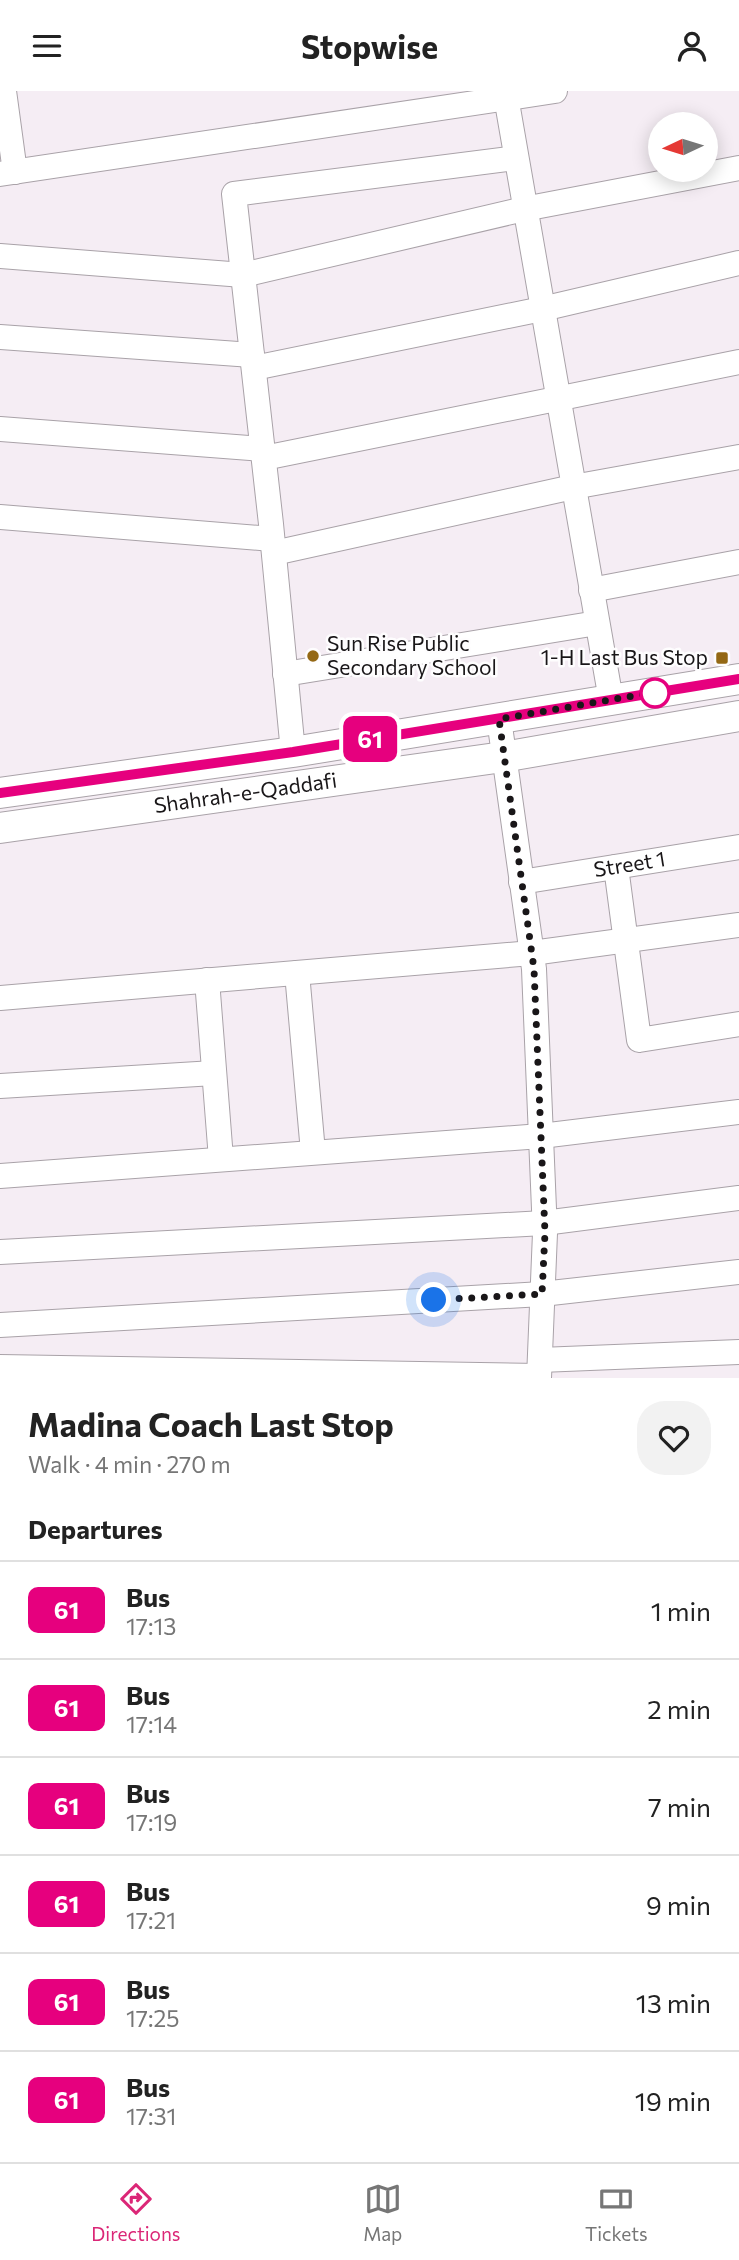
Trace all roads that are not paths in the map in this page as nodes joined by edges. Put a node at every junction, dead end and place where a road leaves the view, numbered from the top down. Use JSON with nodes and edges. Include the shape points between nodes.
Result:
{"nodes":[{"id":1,"x":4,"y":91,"type":"edge"},
{"id":2,"x":555,"y":91,"type":"edge"},
{"id":3,"x":506,"y":95,"type":"edge"},
{"id":4,"x":516,"y":158,"type":"junction"},
{"id":5,"x":739,"y":168,"type":"edge"},
{"id":6,"x":8,"y":173,"type":"edge"},
{"id":7,"x":524,"y":209,"type":"junction"},
{"id":8,"x":0,"y":256,"type":"edge"},
{"id":9,"x":739,"y":263,"type":"edge"},
{"id":10,"x":243,"y":275,"type":"junction"},
{"id":11,"x":542,"y":309,"type":"junction"},
{"id":12,"x":0,"y":337,"type":"edge"},
{"id":13,"x":253,"y":362,"type":"junction"},
{"id":14,"x":739,"y":362,"type":"edge"},
{"id":15,"x":558,"y":398,"type":"junction"},
{"id":16,"x":0,"y":429,"type":"edge"},
{"id":17,"x":263,"y":454,"type":"junction"},
{"id":18,"x":739,"y":457,"type":"edge"},
{"id":19,"x":573,"y":487,"type":"junction"},
{"id":20,"x":0,"y":517,"type":"edge"},
{"id":21,"x":273,"y":546,"type":"junction"},
{"id":22,"x":739,"y":562,"type":"edge"},
{"id":23,"x":591,"y":590,"type":"junction"},
{"id":24,"x":597,"y":623,"type":"junction"},
{"id":25,"x":285,"y":674,"type":"junction"},
{"id":26,"x":739,"y":679,"type":"edge"},
{"id":27,"x":611,"y":700,"type":"junction"},
{"id":28,"x":739,"y":716,"type":"edge"},
{"id":29,"x":499,"y":719,"type":"junction"},
{"id":30,"x":293,"y":752,"type":"junction"},
{"id":31,"x":503,"y":757,"type":"junction"},
{"id":32,"x":0,"y":793,"type":"edge"},
{"id":33,"x":0,"y":828,"type":"edge"},
{"id":34,"x":739,"y":847,"type":"edge"},
{"id":35,"x":616,"y":867,"type":"junction"},
{"id":36,"x":522,"y":881,"type":"junction"},
{"id":37,"x":739,"y":925,"type":"edge"},
{"id":38,"x":626,"y":941,"type":"junction"},
{"id":39,"x":532,"y":953,"type":"junction"},
{"id":40,"x":298,"y":973,"type":"junction"},
{"id":41,"x":207,"y":980,"type":"junction"},
{"id":42,"x":0,"y":998,"type":"edge"},
{"id":43,"x":739,"y":1024,"type":"edge"},
{"id":44,"x":214,"y":1073,"type":"junction"},
{"id":45,"x":0,"y":1086,"type":"edge"},
{"id":46,"x":739,"y":1112,"type":"edge"},
{"id":47,"x":541,"y":1136,"type":"junction"},
{"id":48,"x":313,"y":1153,"type":"junction"},
{"id":49,"x":221,"y":1159,"type":"junction"},
{"id":50,"x":0,"y":1176,"type":"edge"},
{"id":51,"x":739,"y":1198,"type":"edge"},
{"id":52,"x":544,"y":1223,"type":"junction"},
{"id":53,"x":0,"y":1252,"type":"edge"},
{"id":54,"x":739,"y":1272,"type":"edge"},
{"id":55,"x":542,"y":1294,"type":"junction"},
{"id":56,"x":0,"y":1325,"type":"edge"},
{"id":57,"x":739,"y":1352,"type":"edge"},
{"id":58,"x":0,"y":1367,"type":"edge"},
{"id":59,"x":539,"y":1371,"type":"edge"}],
"edges":[{"from":1,"to":6,"type":"street"},
{"from":2,"to":3,"type":"street"},
{"from":3,"to":4,"type":"street"},
{"from":3,"to":6,"type":"street"},
{"from":4,"to":7,"type":"street"},
{"from":4,"to":10,"type":"street","via":[[234,194]]},
{"from":5,"to":7,"type":"street"},
{"from":7,"to":10,"type":"street"},
{"from":7,"to":11,"type":"street"},
{"from":8,"to":10,"type":"street"},
{"from":9,"to":11,"type":"street"},
{"from":10,"to":13,"type":"street"},
{"from":11,"to":13,"type":"street"},
{"from":11,"to":15,"type":"street"},
{"from":12,"to":13,"type":"street"},
{"from":13,"to":17,"type":"street"},
{"from":14,"to":15,"type":"street"},
{"from":15,"to":17,"type":"street"},
{"from":15,"to":19,"type":"street"},
{"from":16,"to":17,"type":"street"},
{"from":17,"to":21,"type":"street"},
{"from":18,"to":19,"type":"street"},
{"from":19,"to":21,"type":"street"},
{"from":19,"to":23,"type":"street"},
{"from":20,"to":21,"type":"street"},
{"from":21,"to":25,"type":"street"},
{"from":22,"to":23,"type":"street"},
{"from":23,"to":24,"type":"street"},
{"from":24,"to":25,"type":"street"},
{"from":24,"to":27,"type":"street"},
{"from":25,"to":30,"type":"street"},
{"from":26,"to":27,"type":"main road","name":"Shahrah-e-Qaddafi"},
{"from":27,"to":29,"type":"main road","name":"Shahrah-e-Qaddafi"},
{"from":28,"to":31,"type":"main road","name":"Shahrah-e-Qaddafi"},
{"from":29,"to":30,"type":"main road","name":"Shahrah-e-Qaddafi"},
{"from":29,"to":31,"type":"street"},
{"from":30,"to":32,"type":"main road","name":"Shahrah-e-Qaddafi"},
{"from":31,"to":33,"type":"main road","name":"Shahrah-e-Qaddafi"},
{"from":31,"to":36,"type":"street"},
{"from":34,"to":35,"type":"street","name":"Street 1"},
{"from":35,"to":36,"type":"street","name":"Street 1"},
{"from":35,"to":38,"type":"street"},
{"from":36,"to":39,"type":"street"},
{"from":37,"to":38,"type":"street"},
{"from":38,"to":39,"type":"street"},
{"from":38,"to":43,"type":"street","via":[[639,1040]]},
{"from":39,"to":40,"type":"street"},
{"from":39,"to":47,"type":"street"},
{"from":40,"to":41,"type":"street"},
{"from":40,"to":48,"type":"street"},
{"from":41,"to":42,"type":"street"},
{"from":41,"to":44,"type":"street"},
{"from":44,"to":45,"type":"street"},
{"from":44,"to":49,"type":"street"},
{"from":46,"to":47,"type":"street"},
{"from":47,"to":48,"type":"street"},
{"from":47,"to":52,"type":"street"},
{"from":48,"to":49,"type":"street"},
{"from":49,"to":50,"type":"street"},
{"from":51,"to":52,"type":"street"},
{"from":52,"to":53,"type":"street"},
{"from":52,"to":55,"type":"street"},
{"from":54,"to":55,"type":"street"},
{"from":55,"to":56,"type":"street"},
{"from":55,"to":59,"type":"street"},
{"from":57,"to":59,"type":"street"},
{"from":58,"to":59,"type":"street"}]}
